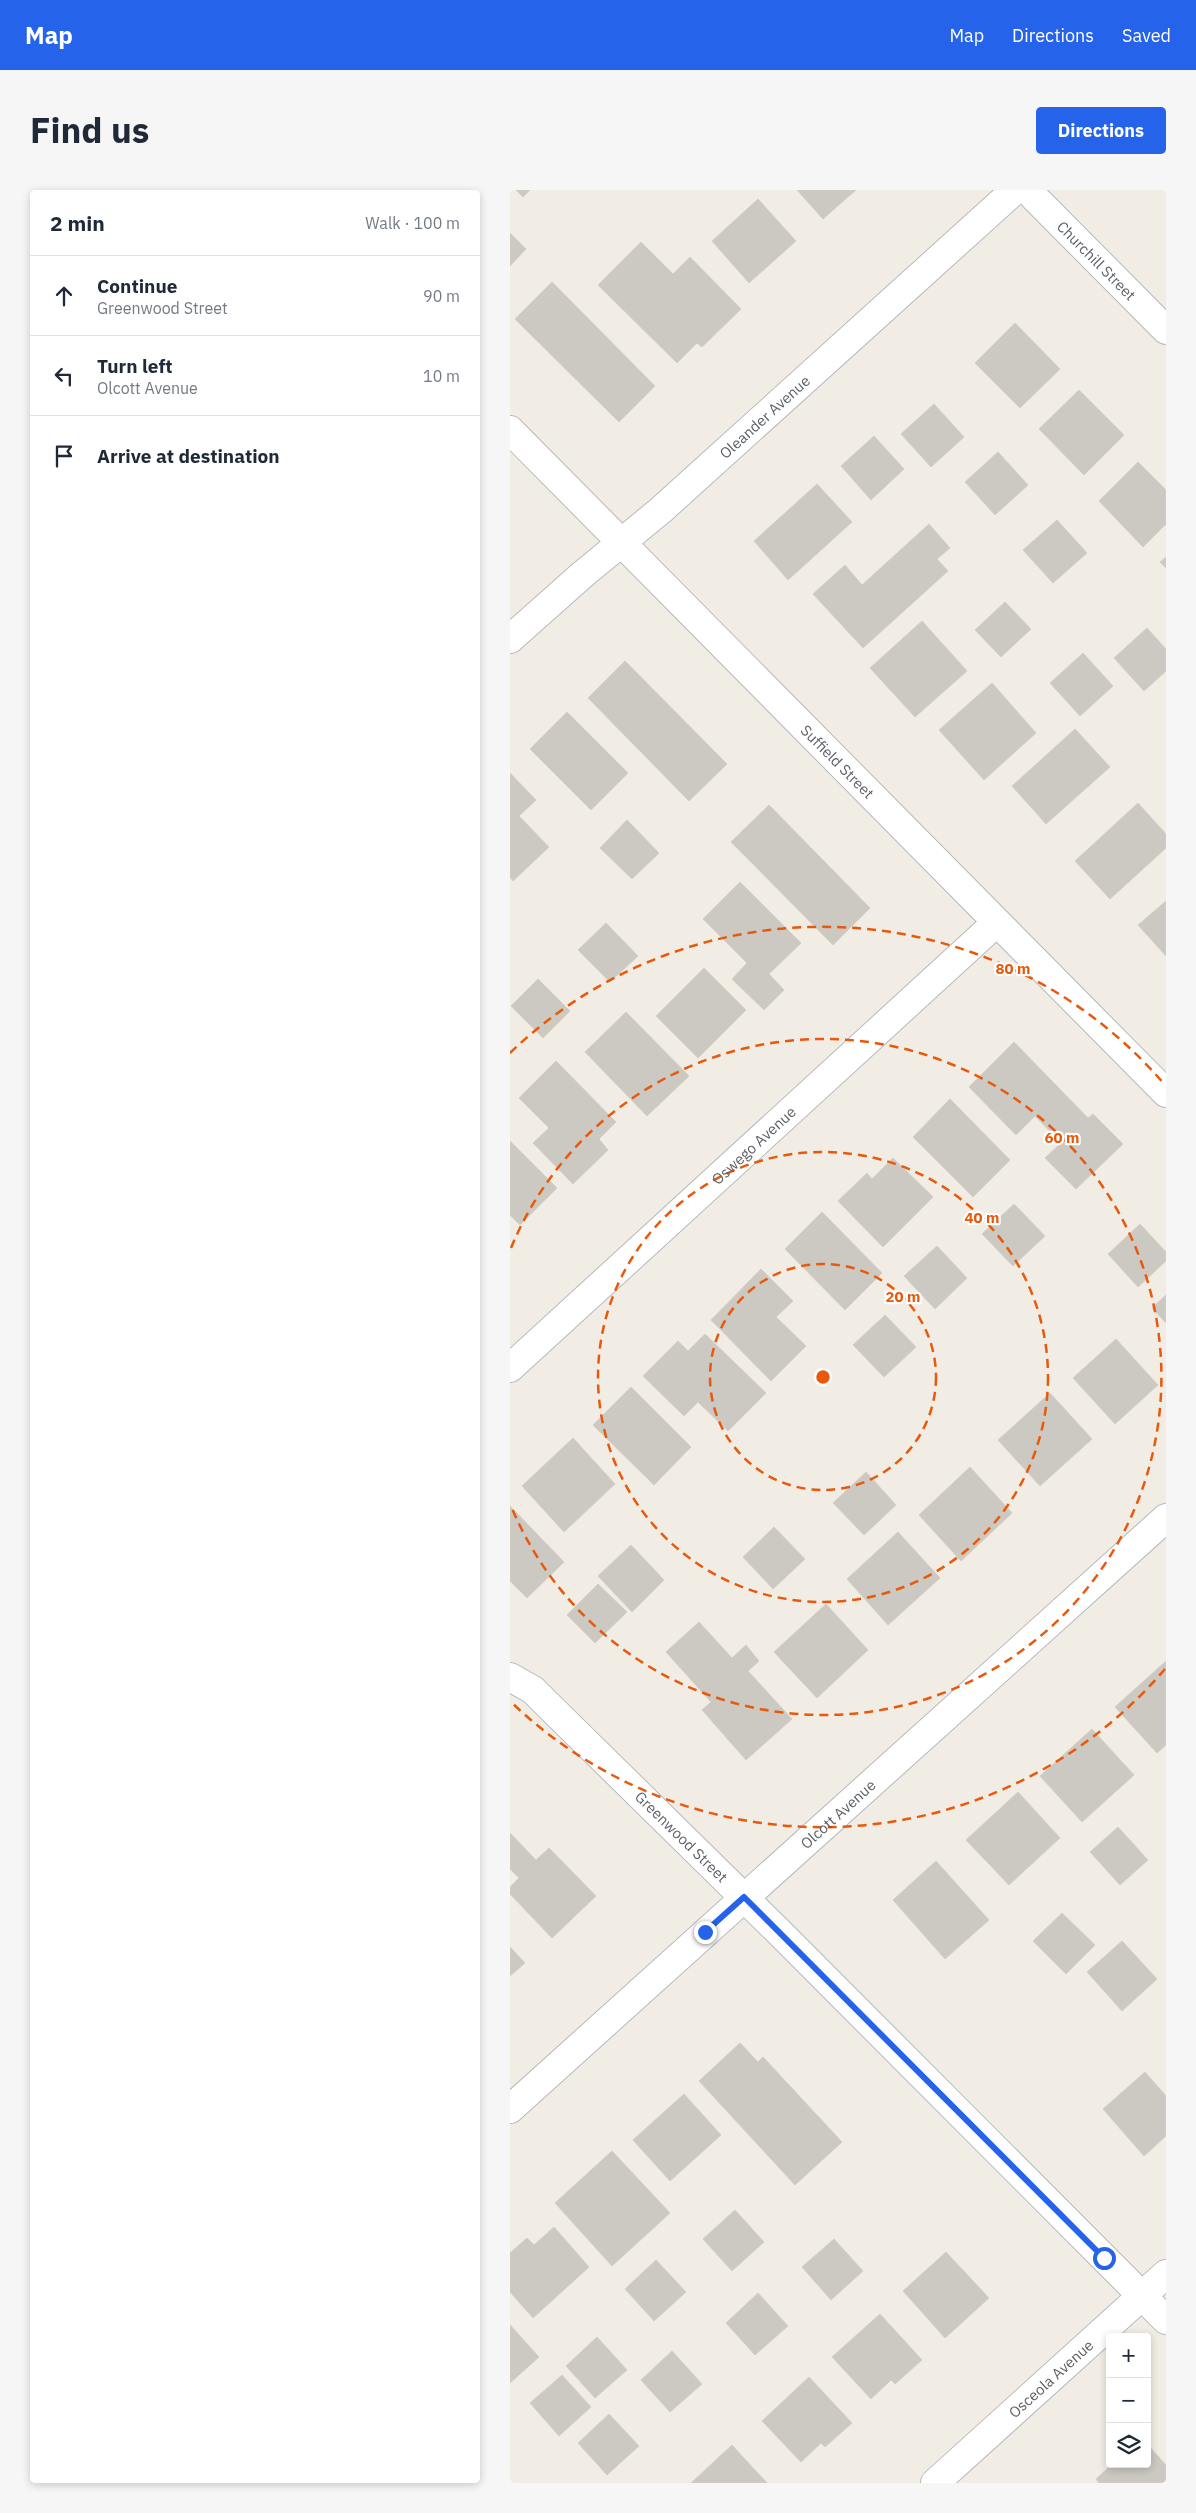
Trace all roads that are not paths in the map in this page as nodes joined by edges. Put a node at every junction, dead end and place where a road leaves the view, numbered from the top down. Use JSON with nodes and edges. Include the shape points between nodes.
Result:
{"nodes":[{"id":1,"x":1015,"y":190,"type":"edge"},
{"id":2,"x":1027,"y":190,"type":"edge"},
{"id":3,"x":1166,"y":330,"type":"edge"},
{"id":4,"x":510,"y":430,"type":"edge"},
{"id":5,"x":621,"y":542,"type":"junction"},
{"id":6,"x":510,"y":639,"type":"edge"},
{"id":7,"x":996,"y":923,"type":"junction"},
{"id":8,"x":1166,"y":1092,"type":"edge"},
{"id":9,"x":510,"y":1368,"type":"edge"},
{"id":10,"x":1166,"y":1518,"type":"edge"},
{"id":11,"x":510,"y":1677,"type":"edge"},
{"id":12,"x":744,"y":1897,"type":"junction"},
{"id":13,"x":510,"y":2110,"type":"edge"},
{"id":14,"x":1166,"y":2274,"type":"edge"},
{"id":15,"x":1142,"y":2296,"type":"junction"},
{"id":16,"x":1166,"y":2320,"type":"edge"},
{"id":17,"x":935,"y":2483,"type":"edge"}],
"edges":[{"from":1,"to":5,"type":"street","name":"Oleander Avenue","via":[[661,510]]},
{"from":2,"to":3,"type":"street","name":"Churchill Street"},
{"from":4,"to":5,"type":"street","name":"Suffield Street"},
{"from":5,"to":6,"type":"street","name":"Oleander Avenue"},
{"from":5,"to":7,"type":"street","name":"Suffield Street"},
{"from":7,"to":8,"type":"street","name":"Suffield Street"},
{"from":7,"to":9,"type":"street","name":"Oswego Avenue"},
{"from":10,"to":12,"type":"street","name":"Olcott Avenue"},
{"from":11,"to":12,"type":"street","name":"Greenwood Street","via":[[533,1690]]},
{"from":12,"to":13,"type":"street","name":"Olcott Avenue"},
{"from":12,"to":15,"type":"street","name":"Greenwood Street"},
{"from":14,"to":15,"type":"street","name":"Osceola Avenue"},
{"from":15,"to":16,"type":"street","name":"Greenwood Street"},
{"from":15,"to":17,"type":"street","name":"Osceola Avenue"}]}
